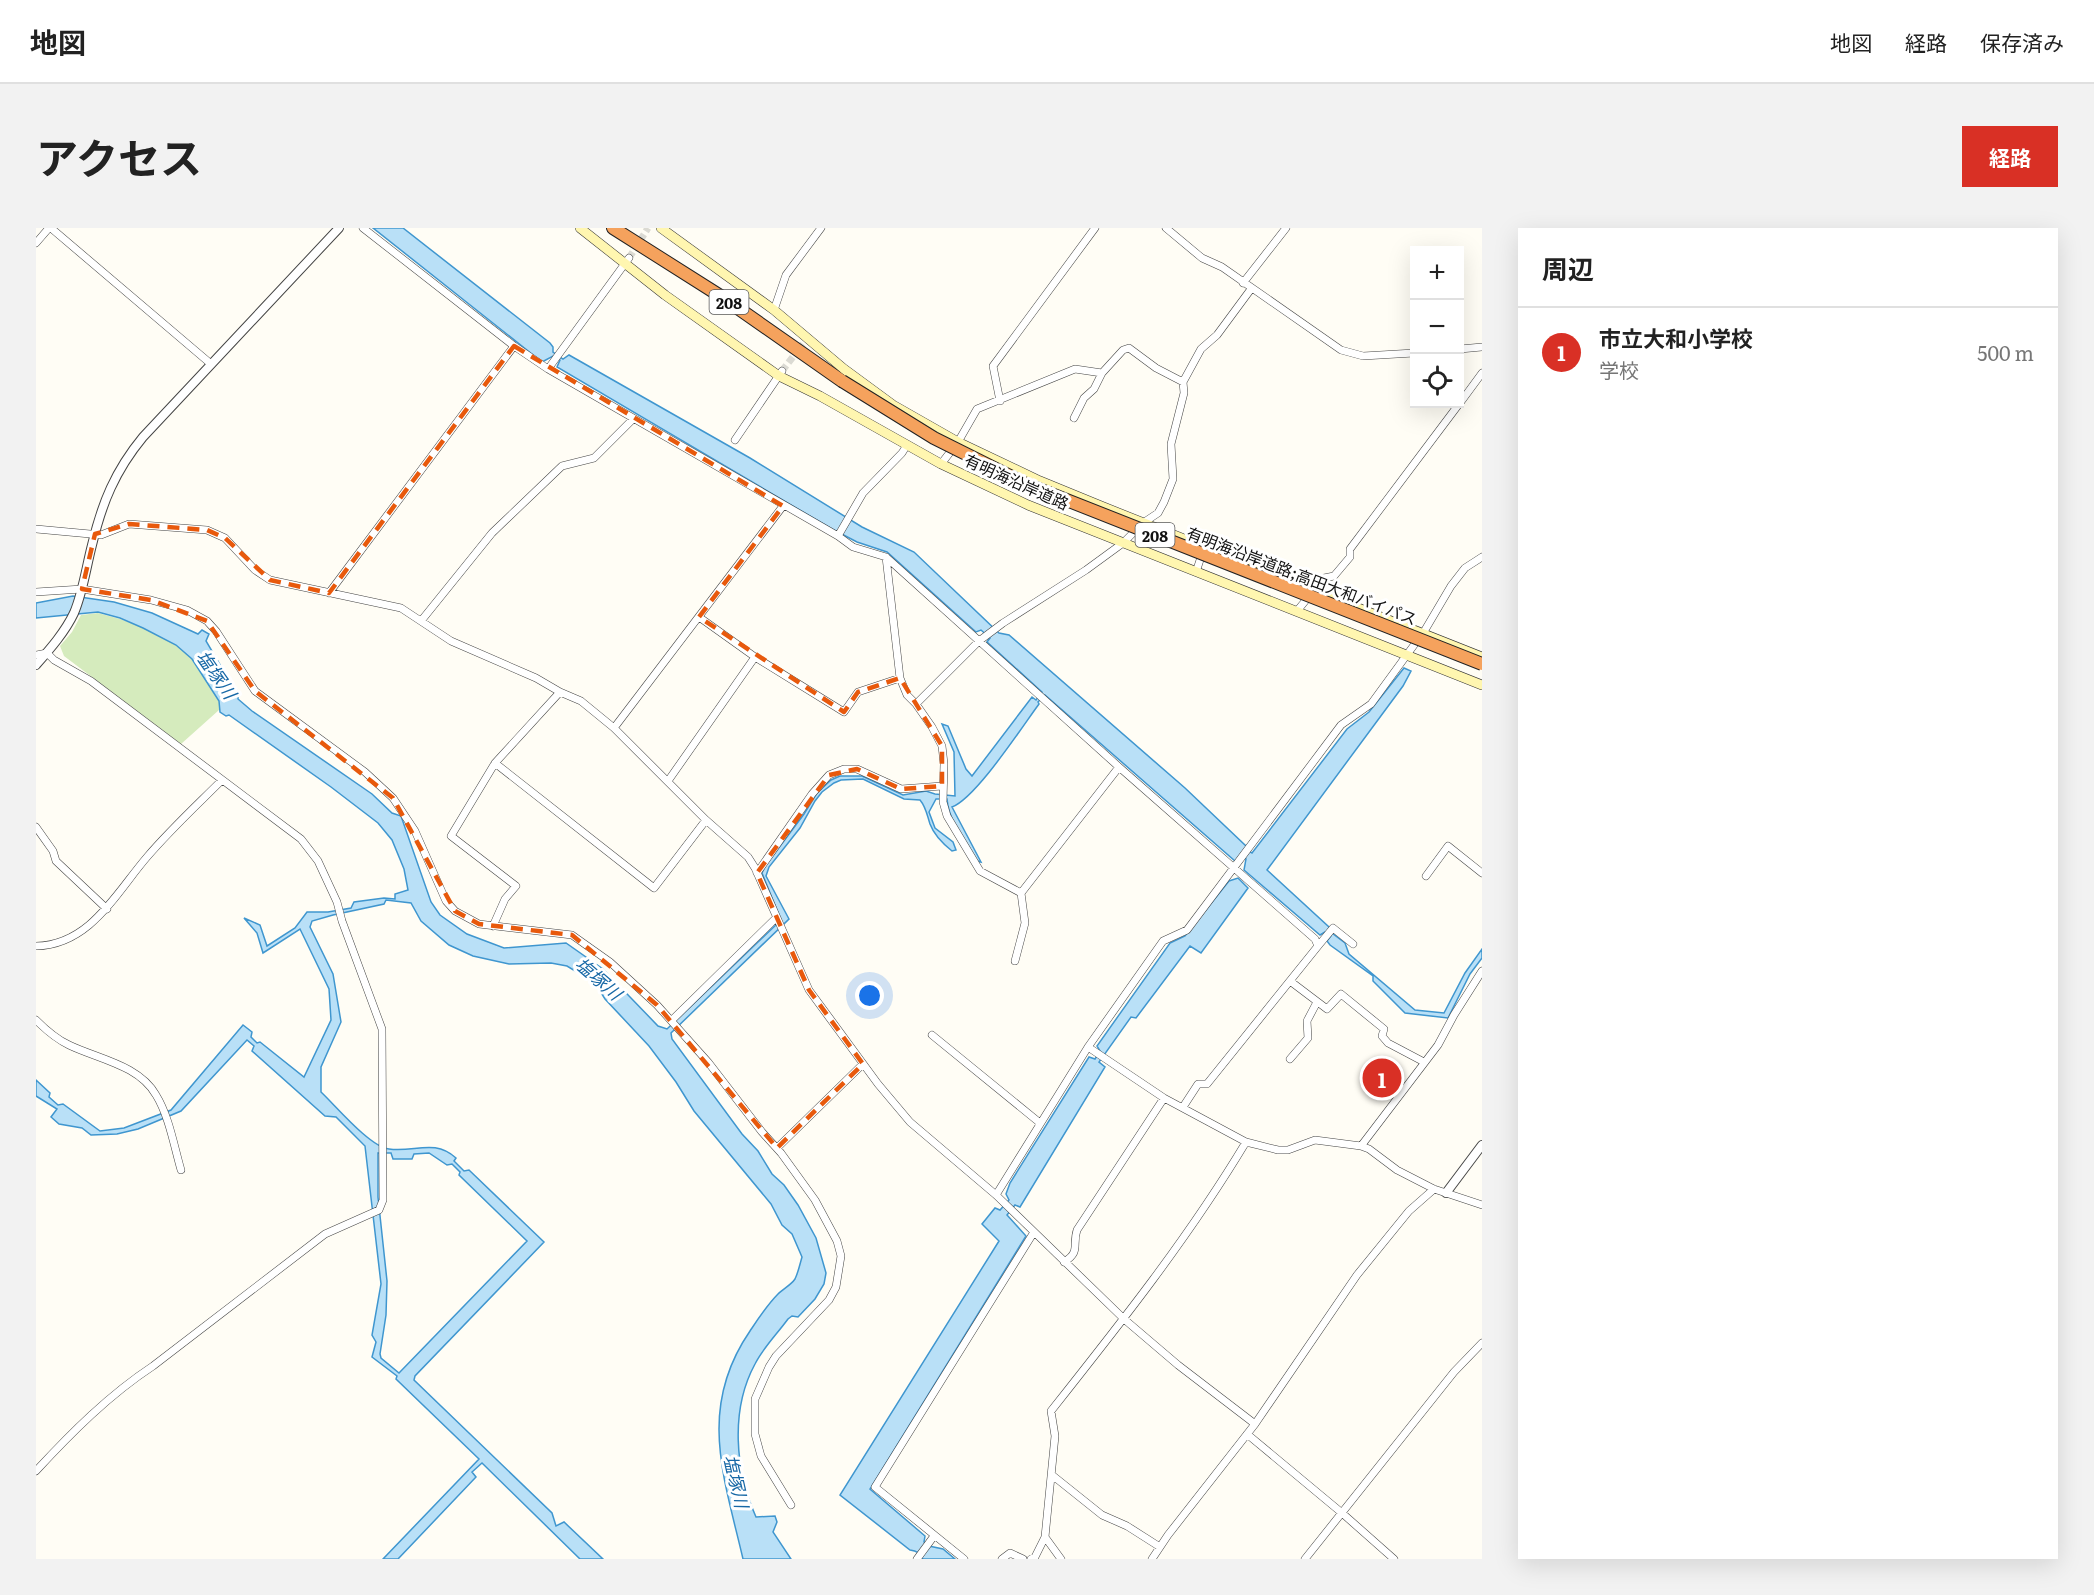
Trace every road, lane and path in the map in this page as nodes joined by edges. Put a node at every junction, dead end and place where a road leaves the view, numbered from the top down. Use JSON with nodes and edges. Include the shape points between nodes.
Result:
{"nodes":[{"id":1,"x":50,"y":228,"type":"edge"},
{"id":2,"x":339,"y":228,"type":"edge"},
{"id":3,"x":363,"y":228,"type":"edge"},
{"id":4,"x":580,"y":228,"type":"edge"},
{"id":5,"x":613,"y":228,"type":"edge"},
{"id":6,"x":661,"y":228,"type":"edge"},
{"id":7,"x":821,"y":228,"type":"edge"},
{"id":8,"x":1095,"y":228,"type":"edge"},
{"id":9,"x":1166,"y":228,"type":"edge"},
{"id":10,"x":1286,"y":228,"type":"edge"},
{"id":11,"x":36,"y":243,"type":"edge"},
{"id":12,"x":627,"y":261,"type":"junction"},
{"id":13,"x":1243,"y":283,"type":"junction"},
{"id":14,"x":1251,"y":289,"type":"junction"},
{"id":15,"x":774,"y":310,"type":"junction"},
{"id":16,"x":514,"y":346,"type":"junction"},
{"id":17,"x":1482,"y":347,"type":"edge"},
{"id":18,"x":1464,"y":349,"type":"edge"},
{"id":19,"x":1410,"y":353,"type":"edge"},
{"id":20,"x":211,"y":364,"type":"junction"},
{"id":21,"x":548,"y":369,"type":"junction"},
{"id":22,"x":781,"y":373,"type":"junction"},
{"id":23,"x":1102,"y":373,"type":"junction"},
{"id":24,"x":1482,"y":373,"type":"edge"},
{"id":25,"x":1183,"y":382,"type":"junction"},
{"id":26,"x":1464,"y":396,"type":"edge"},
{"id":27,"x":1000,"y":401,"type":"junction"},
{"id":28,"x":1455,"y":408,"type":"edge"},
{"id":29,"x":1074,"y":418,"type":"dead end"},
{"id":30,"x":633,"y":419,"type":"junction"},
{"id":31,"x":735,"y":440,"type":"dead end"},
{"id":32,"x":958,"y":442,"type":"junction"},
{"id":33,"x":907,"y":445,"type":"junction"},
{"id":34,"x":941,"y":464,"type":"junction"},
{"id":35,"x":783,"y":506,"type":"junction"},
{"id":36,"x":1143,"y":523,"type":"junction"},
{"id":37,"x":36,"y":529,"type":"edge"},
{"id":38,"x":95,"y":534,"type":"junction"},
{"id":39,"x":838,"y":536,"type":"junction"},
{"id":40,"x":1123,"y":543,"type":"junction"},
{"id":41,"x":1205,"y":546,"type":"junction"},
{"id":42,"x":886,"y":557,"type":"junction"},
{"id":43,"x":1482,"y":557,"type":"edge"},
{"id":44,"x":1196,"y":572,"type":"junction"},
{"id":45,"x":1315,"y":590,"type":"junction"},
{"id":46,"x":36,"y":592,"type":"edge"},
{"id":47,"x":81,"y":592,"type":"junction"},
{"id":48,"x":329,"y":592,"type":"junction"},
{"id":49,"x":1297,"y":611,"type":"junction"},
{"id":50,"x":699,"y":617,"type":"junction"},
{"id":51,"x":421,"y":621,"type":"junction"},
{"id":52,"x":1422,"y":632,"type":"junction"},
{"id":53,"x":979,"y":641,"type":"junction"},
{"id":54,"x":47,"y":653,"type":"junction"},
{"id":55,"x":1408,"y":654,"type":"junction"},
{"id":56,"x":36,"y":655,"type":"edge"},
{"id":57,"x":755,"y":657,"type":"junction"},
{"id":58,"x":1482,"y":657,"type":"edge"},
{"id":59,"x":1482,"y":664,"type":"edge"},
{"id":60,"x":36,"y":665,"type":"edge"},
{"id":61,"x":900,"y":678,"type":"junction"},
{"id":62,"x":1482,"y":685,"type":"edge"},
{"id":63,"x":560,"y":692,"type":"junction"},
{"id":64,"x":916,"y":704,"type":"junction"},
{"id":65,"x":614,"y":728,"type":"junction"},
{"id":66,"x":495,"y":763,"type":"junction"},
{"id":67,"x":1119,"y":767,"type":"junction"},
{"id":68,"x":222,"y":780,"type":"junction"},
{"id":69,"x":668,"y":781,"type":"junction"},
{"id":70,"x":942,"y":786,"type":"junction"},
{"id":71,"x":706,"y":820,"type":"junction"},
{"id":72,"x":36,"y":827,"type":"edge"},
{"id":73,"x":1234,"y":868,"type":"junction"},
{"id":74,"x":757,"y":873,"type":"junction"},
{"id":75,"x":1482,"y":873,"type":"edge"},
{"id":76,"x":1425,"y":876,"type":"dead end"},
{"id":77,"x":1021,"y":893,"type":"junction"},
{"id":78,"x":107,"y":909,"type":"junction"},
{"id":79,"x":776,"y":918,"type":"junction"},
{"id":80,"x":493,"y":926,"type":"junction"},
{"id":81,"x":1353,"y":944,"type":"dead end"},
{"id":82,"x":36,"y":946,"type":"edge"},
{"id":83,"x":1318,"y":946,"type":"junction"},
{"id":84,"x":1015,"y":961,"type":"dead end"},
{"id":85,"x":1482,"y":971,"type":"edge"},
{"id":86,"x":1290,"y":981,"type":"junction"},
{"id":87,"x":1317,"y":1002,"type":"junction"},
{"id":88,"x":36,"y":1020,"type":"edge"},
{"id":89,"x":672,"y":1020,"type":"junction"},
{"id":90,"x":932,"y":1035,"type":"dead end"},
{"id":91,"x":1091,"y":1050,"type":"junction"},
{"id":92,"x":1290,"y":1059,"type":"dead end"},
{"id":93,"x":1424,"y":1062,"type":"junction"},
{"id":94,"x":863,"y":1064,"type":"junction"},
{"id":95,"x":1164,"y":1098,"type":"junction"},
{"id":96,"x":1183,"y":1107,"type":"junction"},
{"id":97,"x":1041,"y":1123,"type":"junction"},
{"id":98,"x":1246,"y":1142,"type":"junction"},
{"id":99,"x":1362,"y":1143,"type":"junction"},
{"id":100,"x":1482,"y":1145,"type":"edge"},
{"id":101,"x":777,"y":1148,"type":"junction"},
{"id":102,"x":181,"y":1170,"type":"dead end"},
{"id":103,"x":1434,"y":1190,"type":"junction"},
{"id":104,"x":1447,"y":1191,"type":"junction"},
{"id":105,"x":998,"y":1198,"type":"junction"},
{"id":106,"x":1482,"y":1205,"type":"edge"},
{"id":107,"x":1034,"y":1232,"type":"junction"},
{"id":108,"x":1064,"y":1262,"type":"junction"},
{"id":109,"x":1125,"y":1318,"type":"junction"},
{"id":110,"x":1482,"y":1343,"type":"edge"},
{"id":111,"x":1255,"y":1424,"type":"junction"},
{"id":112,"x":1247,"y":1434,"type":"junction"},
{"id":113,"x":36,"y":1471,"type":"edge"},
{"id":114,"x":1052,"y":1475,"type":"junction"},
{"id":115,"x":791,"y":1505,"type":"dead end"},
{"id":116,"x":1342,"y":1513,"type":"junction"},
{"id":117,"x":1045,"y":1537,"type":"junction"},
{"id":118,"x":932,"y":1539,"type":"junction"},
{"id":119,"x":1160,"y":1547,"type":"junction"},
{"id":120,"x":917,"y":1558,"type":"edge"},
{"id":121,"x":964,"y":1559,"type":"edge"},
{"id":122,"x":1002,"y":1559,"type":"edge"},
{"id":123,"x":1023,"y":1559,"type":"edge"},
{"id":124,"x":1031,"y":1559,"type":"edge"},
{"id":125,"x":1061,"y":1559,"type":"edge"},
{"id":126,"x":1152,"y":1559,"type":"edge"},
{"id":127,"x":1305,"y":1559,"type":"edge"},
{"id":128,"x":1394,"y":1559,"type":"edge"}],
"edges":[{"from":1,"to":11,"type":"street"},
{"from":1,"to":20,"type":"street"},
{"from":2,"to":20,"type":"street"},
{"from":3,"to":16,"type":"street"},
{"from":4,"to":12,"type":"main road","name":"有明海沿岸道路"},
{"from":5,"to":59,"type":"highway","name":"有明海沿岸道路;高田大和バイパス","number":"208","bridge":true,"via":[[934,438],[1026,484]]},
{"from":6,"to":15,"type":"main road","name":"有明海沿岸道路"},
{"from":7,"to":15,"type":"street","via":[[786,275]]},
{"from":8,"to":27,"type":"street","via":[[993,366]]},
{"from":9,"to":13,"type":"street"},
{"from":10,"to":13,"type":"street"},
{"from":12,"to":21,"type":"street"},
{"from":12,"to":22,"type":"main road","name":"有明海沿岸道路"},
{"from":13,"to":14,"type":"street"},
{"from":14,"to":19,"type":"street","via":[[1341,350],[1363,356]]},
{"from":14,"to":25,"type":"street","via":[[1217,335],[1201,349]]},
{"from":15,"to":32,"type":"main road","name":"有明海沿岸道路","via":[[805,341],[873,391]]},
{"from":16,"to":21,"type":"street"},
{"from":16,"to":48,"type":"street"},
{"from":17,"to":18,"type":"street"},
{"from":20,"to":38,"type":"street","via":[[125,459]]},
{"from":21,"to":30,"type":"street"},
{"from":22,"to":31,"type":"street"},
{"from":22,"to":33,"type":"main road","name":"有明海沿岸道路"},
{"from":23,"to":25,"type":"street","via":[[1129,348]]},
{"from":23,"to":27,"type":"street","via":[[1075,369]]},
{"from":23,"to":29,"type":"street"},
{"from":24,"to":26,"type":"street"},
{"from":25,"to":36,"type":"street","via":[[1184,393],[1171,444],[1173,479],[1158,513]]},
{"from":27,"to":32,"type":"street","via":[[977,409]]},
{"from":28,"to":45,"type":"street","via":[[1350,549],[1350,557]]},
{"from":30,"to":35,"type":"street"},
{"from":30,"to":51,"type":"street","via":[[594,458],[562,466],[523,503],[484,542]]},
{"from":32,"to":34,"type":"street"},
{"from":32,"to":36,"type":"main road","name":"有明海沿岸道路"},
{"from":33,"to":34,"type":"main road","name":"有明海沿岸道路"},
{"from":33,"to":39,"type":"street","via":[[863,493]]},
{"from":34,"to":40,"type":"main road","name":"有明海沿岸道路"},
{"from":35,"to":39,"type":"street"},
{"from":35,"to":50,"type":"street"},
{"from":36,"to":40,"type":"street"},
{"from":36,"to":41,"type":"main road","name":"有明海沿岸道路"},
{"from":37,"to":38,"type":"street"},
{"from":38,"to":47,"type":"street"},
{"from":38,"to":48,"type":"street","via":[[129,524],[207,530],[225,538],[270,580]]},
{"from":39,"to":42,"type":"street","via":[[854,547]]},
{"from":40,"to":44,"type":"main road","name":"有明海沿岸道路"},
{"from":40,"to":53,"type":"street"},
{"from":41,"to":44,"type":"street"},
{"from":41,"to":45,"type":"main road","name":"有明海沿岸道路"},
{"from":42,"to":53,"type":"street"},
{"from":42,"to":61,"type":"street"},
{"from":43,"to":52,"type":"street","via":[[1455,581]]},
{"from":44,"to":49,"type":"main road","name":"有明海沿岸道路"},
{"from":45,"to":49,"type":"street"},
{"from":45,"to":52,"type":"main road","name":"有明海沿岸道路"},
{"from":46,"to":47,"type":"street"},
{"from":47,"to":54,"type":"street","via":[[73,615]]},
{"from":47,"to":80,"type":"street","via":[[151,600],[187,610],[207,621],[255,691],[365,772],[393,798],[415,831],[446,901],[455,911],[479,924]]},
{"from":48,"to":51,"type":"street","via":[[401,608]]},
{"from":49,"to":55,"type":"main road","name":"有明海沿岸道路"},
{"from":50,"to":57,"type":"street"},
{"from":50,"to":65,"type":"street"},
{"from":51,"to":63,"type":"street","via":[[451,641]]},
{"from":52,"to":55,"type":"street"},
{"from":52,"to":58,"type":"main road","name":"有明海沿岸道路"},
{"from":53,"to":64,"type":"street"},
{"from":53,"to":67,"type":"street"},
{"from":54,"to":56,"type":"street"},
{"from":54,"to":60,"type":"street"},
{"from":54,"to":68,"type":"street","via":[[91,681]]},
{"from":55,"to":62,"type":"main road","name":"有明海沿岸道路"},
{"from":55,"to":73,"type":"street","via":[[1371,704],[1341,725]]},
{"from":57,"to":61,"type":"street","via":[[844,712],[858,692]]},
{"from":57,"to":69,"type":"street"},
{"from":61,"to":64,"type":"street"},
{"from":63,"to":65,"type":"street","via":[[581,701]]},
{"from":63,"to":66,"type":"street"},
{"from":64,"to":70,"type":"street","via":[[942,746]]},
{"from":65,"to":69,"type":"street"},
{"from":66,"to":71,"type":"street","via":[[654,888]]},
{"from":66,"to":80,"type":"street","via":[[451,836],[516,886],[505,899]]},
{"from":67,"to":73,"type":"street"},
{"from":67,"to":77,"type":"street"},
{"from":68,"to":78,"type":"street","via":[[148,856]]},
{"from":68,"to":113,"type":"street","via":[[301,839],[318,861],[337,902],[382,1029],[383,1205],[325,1234],[129,1382],[65,1439]]},
{"from":69,"to":71,"type":"street"},
{"from":70,"to":74,"type":"street","via":[[901,789],[857,770],[844,769],[829,775]]},
{"from":70,"to":77,"type":"street","via":[[946,816],[980,871]]},
{"from":71,"to":74,"type":"street","via":[[748,857]]},
{"from":72,"to":78,"type":"street","via":[[56,861]]},
{"from":73,"to":83,"type":"street","via":[[1315,939]]},
{"from":73,"to":91,"type":"street","via":[[1186,930],[1163,941]]},
{"from":74,"to":79,"type":"street"},
{"from":75,"to":76,"type":"street","via":[[1448,846]]},
{"from":77,"to":84,"type":"street","via":[[1025,923]]},
{"from":78,"to":82,"type":"street","via":[[70,937]]},
{"from":79,"to":89,"type":"street"},
{"from":79,"to":94,"type":"street","via":[[809,990]]},
{"from":80,"to":89,"type":"street","via":[[572,935],[610,962]]},
{"from":81,"to":83,"type":"street","via":[[1333,928]]},
{"from":83,"to":86,"type":"street"},
{"from":85,"to":93,"type":"street"},
{"from":86,"to":87,"type":"street"},
{"from":86,"to":96,"type":"street","via":[[1207,1084],[1198,1084]]},
{"from":87,"to":92,"type":"street","via":[[1307,1021],[1308,1038]]},
{"from":87,"to":93,"type":"street","via":[[1327,1009],[1341,994],[1384,1029],[1382,1036],[1388,1043]]},
{"from":88,"to":102,"type":"street","via":[[59,1040],[133,1072],[152,1089],[166,1118]]},
{"from":89,"to":101,"type":"street"},
{"from":90,"to":97,"type":"street"},
{"from":91,"to":95,"type":"street"},
{"from":91,"to":97,"type":"street"},
{"from":93,"to":99,"type":"street"},
{"from":94,"to":101,"type":"street"},
{"from":94,"to":105,"type":"street","via":[[910,1122]]},
{"from":95,"to":96,"type":"street"},
{"from":95,"to":108,"type":"street","via":[[1077,1230],[1075,1251]]},
{"from":96,"to":98,"type":"street"},
{"from":97,"to":105,"type":"street"},
{"from":98,"to":99,"type":"street","via":[[1278,1150],[1315,1140]]},
{"from":98,"to":109,"type":"street","via":[[1219,1187]]},
{"from":99,"to":103,"type":"street","via":[[1397,1170]]},
{"from":100,"to":104,"type":"street"},
{"from":101,"to":115,"type":"street","via":[[815,1200],[841,1256],[836,1287],[829,1300],[777,1356],[755,1399],[755,1434],[761,1456]]},
{"from":103,"to":104,"type":"street"},
{"from":103,"to":111,"type":"street","via":[[1409,1212],[1357,1275]]},
{"from":104,"to":106,"type":"street"},
{"from":105,"to":107,"type":"street"},
{"from":107,"to":108,"type":"street"},
{"from":107,"to":118,"type":"street","via":[[875,1487]]},
{"from":108,"to":109,"type":"street"},
{"from":109,"to":111,"type":"street"},
{"from":109,"to":114,"type":"street","via":[[1051,1411],[1055,1436]]},
{"from":110,"to":116,"type":"street","via":[[1454,1372]]},
{"from":111,"to":112,"type":"street"},
{"from":112,"to":116,"type":"street"},
{"from":112,"to":119,"type":"street"},
{"from":114,"to":117,"type":"street"},
{"from":114,"to":119,"type":"street","via":[[1102,1515]]},
{"from":116,"to":127,"type":"street"},
{"from":116,"to":128,"type":"street"},
{"from":117,"to":124,"type":"street"},
{"from":117,"to":125,"type":"street"},
{"from":118,"to":120,"type":"street"},
{"from":118,"to":121,"type":"street"},
{"from":119,"to":126,"type":"street"},
{"from":122,"to":123,"type":"street","via":[[1010,1553]]}]}
